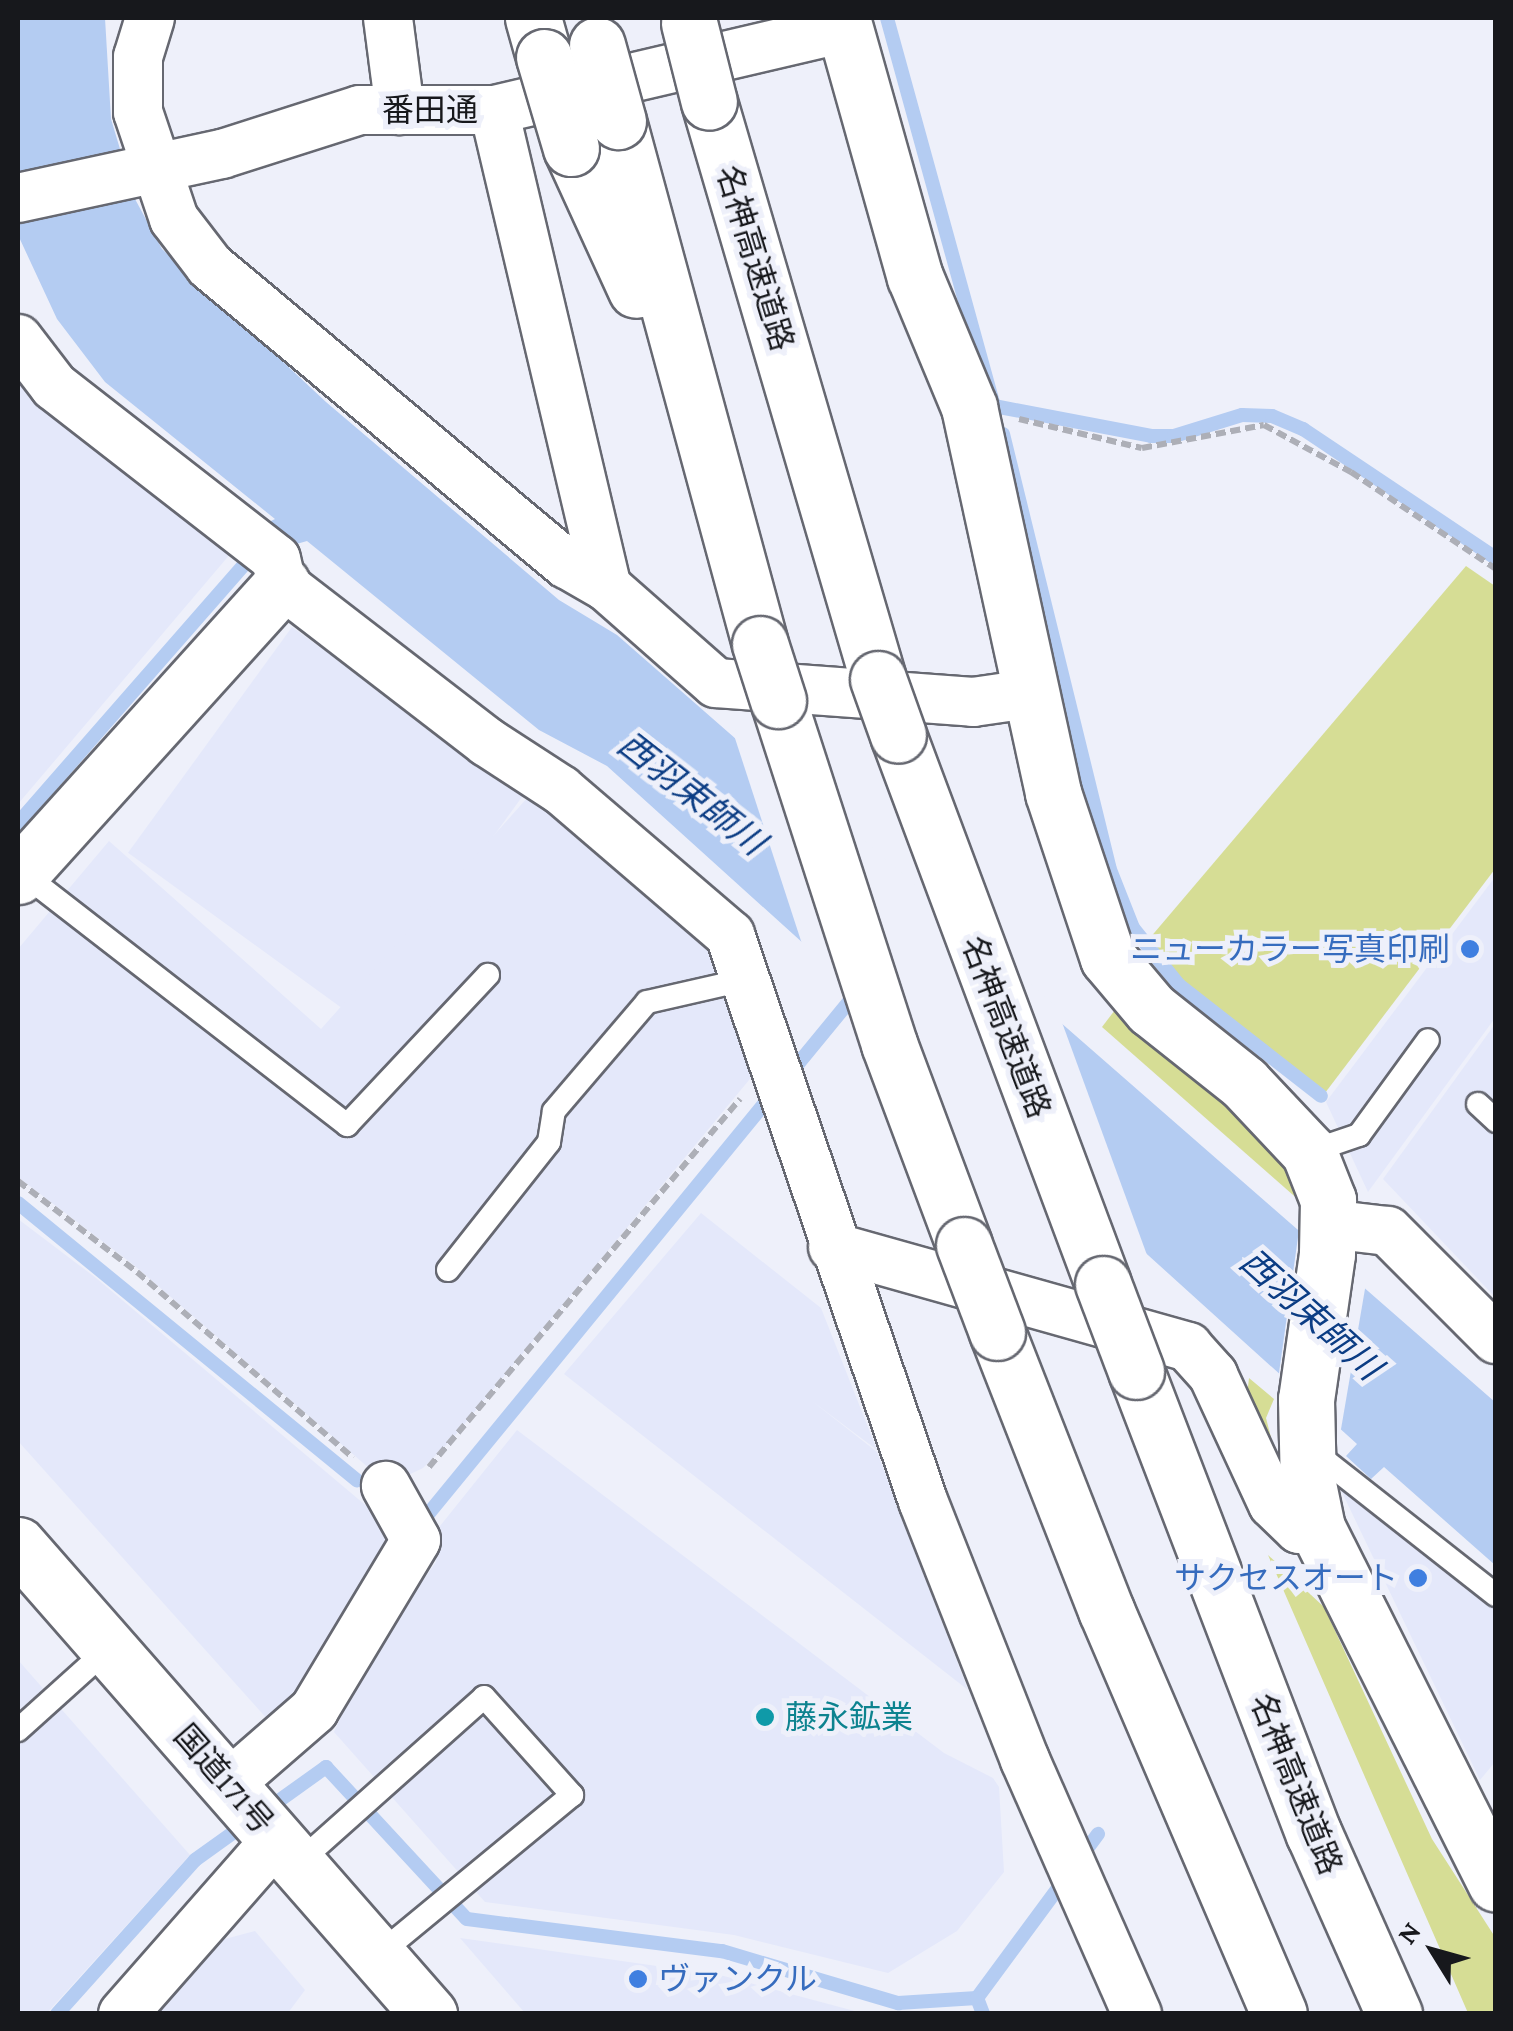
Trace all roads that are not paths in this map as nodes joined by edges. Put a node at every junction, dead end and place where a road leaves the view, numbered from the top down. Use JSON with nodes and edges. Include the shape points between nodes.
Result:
{"nodes":[{"id":1,"x":150,"y":18,"type":"edge"},
{"id":2,"x":388,"y":18,"type":"edge"},
{"id":3,"x":688,"y":20,"type":"edge"},
{"id":4,"x":843,"y":23,"type":"edge"},
{"id":5,"x":594,"y":31,"type":"edge"},
{"id":6,"x":539,"y":37,"type":"edge"},
{"id":7,"x":400,"y":110,"type":"junction"},
{"id":8,"x":494,"y":110,"type":"junction"},
{"id":9,"x":146,"y":167,"type":"junction"},
{"id":10,"x":18,"y":198,"type":"edge"},
{"id":11,"x":18,"y":339,"type":"edge"},
{"id":12,"x":704,"y":438,"type":"junction"},
{"id":13,"x":268,"y":559,"type":"junction"},
{"id":14,"x":606,"y":587,"type":"junction"},
{"id":15,"x":1028,"y":694,"type":"junction"},
{"id":16,"x":19,"y":874,"type":"edge"},
{"id":17,"x":488,"y":975,"type":"dead end"},
{"id":18,"x":744,"y":980,"type":"junction"},
{"id":19,"x":1428,"y":1040,"type":"dead end"},
{"id":20,"x":1478,"y":1104,"type":"dead end"},
{"id":21,"x":1496,"y":1121,"type":"edge"},
{"id":22,"x":1309,"y":1152,"type":"junction"},
{"id":23,"x":1327,"y":1239,"type":"junction"},
{"id":24,"x":833,"y":1247,"type":"junction"},
{"id":25,"x":448,"y":1270,"type":"dead end"},
{"id":26,"x":1495,"y":1336,"type":"edge"},
{"id":27,"x":1307,"y":1422,"type":"junction"},
{"id":28,"x":386,"y":1486,"type":"road end"},
{"id":29,"x":1317,"y":1528,"type":"junction"},
{"id":30,"x":18,"y":1545,"type":"edge"},
{"id":31,"x":1496,"y":1595,"type":"edge"},
{"id":32,"x":109,"y":1648,"type":"junction"},
{"id":33,"x":18,"y":1730,"type":"edge"},
{"id":34,"x":262,"y":1821,"type":"junction"},
{"id":35,"x":1496,"y":1884,"type":"edge"},
{"id":36,"x":378,"y":1955,"type":"junction"},
{"id":37,"x":123,"y":2014,"type":"edge"},
{"id":38,"x":429,"y":2014,"type":"edge"},
{"id":39,"x":1137,"y":2014,"type":"edge"},
{"id":40,"x":1279,"y":2014,"type":"edge"},
{"id":41,"x":1394,"y":2014,"type":"edge"}],
"edges":[{"from":1,"to":9,"type":"street","via":[[138,57]]},
{"from":2,"to":7,"type":"street"},
{"from":3,"to":41,"type":"main road","name":"名神高速道路","bridge":true,"via":[[878,679],[929,829],[1314,1834]]},
{"from":4,"to":8,"type":"street","name":"番田通"},
{"from":4,"to":15,"type":"main road","via":[[915,277],[969,407]]},
{"from":5,"to":12,"type":"main road","bridge":true},
{"from":6,"to":12,"type":"main road","bridge":true,"via":[[571,148]]},
{"from":7,"to":8,"type":"street","name":"番田通"},
{"from":7,"to":9,"type":"street","name":"番田通","via":[[360,110],[222,154]]},
{"from":8,"to":14,"type":"street"},
{"from":9,"to":10,"type":"street","name":"番田通"},
{"from":9,"to":14,"type":"street","via":[[210,266],[567,564]]},
{"from":11,"to":13,"type":"street","via":[[54,386]]},
{"from":12,"to":40,"type":"main road","bridge":true,"via":[[760,644],[922,1131],[1106,1610]]},
{"from":13,"to":16,"type":"main road"},
{"from":13,"to":18,"type":"street","via":[[487,742],[561,790],[689,897],[730,935]]},
{"from":14,"to":15,"type":"street","via":[[716,683],[973,702]]},
{"from":15,"to":22,"type":"main road","via":[[1052,793],[1108,958],[1150,1009],[1244,1083]]},
{"from":16,"to":17,"type":"lane","via":[[347,1126]]},
{"from":18,"to":24,"type":"street"},
{"from":18,"to":25,"type":"lane","via":[[646,1002],[554,1111],[548,1142]]},
{"from":19,"to":22,"type":"lane","via":[[1359,1136]]},
{"from":20,"to":21,"type":"lane"},
{"from":22,"to":23,"type":"main road","via":[[1328,1200]]},
{"from":23,"to":26,"type":"street","via":[[1388,1231]]},
{"from":23,"to":27,"type":"main road"},
{"from":24,"to":29,"type":"street","via":[[1188,1347],[1212,1376],[1274,1504],[1299,1529]]},
{"from":24,"to":39,"type":"street","via":[[923,1502]]},
{"from":27,"to":29,"type":"main road"},
{"from":27,"to":31,"type":"lane"},
{"from":28,"to":34,"type":"street","via":[[416,1540],[314,1710]]},
{"from":29,"to":35,"type":"main road"},
{"from":30,"to":32,"type":"main road","name":"国道171号"},
{"from":32,"to":33,"type":"lane"},
{"from":32,"to":34,"type":"main road","name":"国道171号"},
{"from":34,"to":36,"type":"main road","name":"国道171号"},
{"from":34,"to":36,"type":"lane","via":[[350,1817],[484,1698],[572,1795]]},
{"from":34,"to":37,"type":"street"},
{"from":36,"to":38,"type":"main road","name":"国道171号"}]}
